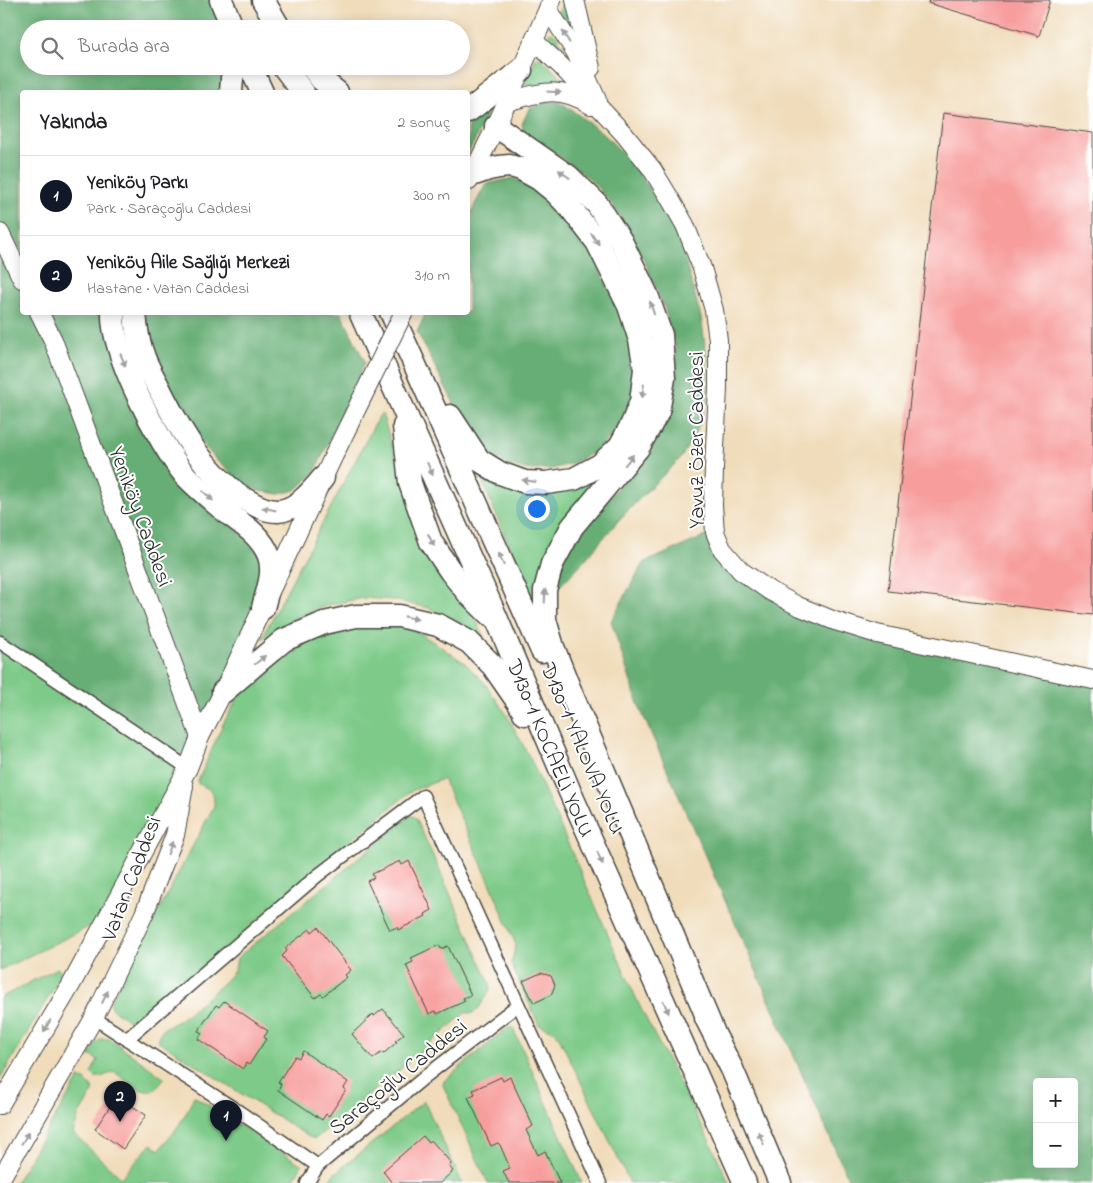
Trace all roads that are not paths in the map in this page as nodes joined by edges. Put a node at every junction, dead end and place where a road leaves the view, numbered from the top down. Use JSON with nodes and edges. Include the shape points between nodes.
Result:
{"nodes":[{"id":1,"x":221,"y":0,"type":"edge"},
{"id":2,"x":252,"y":0,"type":"edge"},
{"id":3,"x":263,"y":0,"type":"edge"},
{"id":4,"x":576,"y":0,"type":"edge"},
{"id":5,"x":550,"y":4,"type":"edge"},
{"id":6,"x":229,"y":20,"type":"edge"},
{"id":7,"x":260,"y":20,"type":"edge"},
{"id":8,"x":275,"y":20,"type":"edge"},
{"id":9,"x":534,"y":41,"type":"junction"},
{"id":10,"x":521,"y":70,"type":"junction"},
{"id":11,"x":233,"y":75,"type":"edge"},
{"id":12,"x":254,"y":75,"type":"edge"},
{"id":13,"x":285,"y":75,"type":"edge"},
{"id":14,"x":289,"y":75,"type":"edge"},
{"id":15,"x":318,"y":75,"type":"edge"},
{"id":16,"x":231,"y":90,"type":"edge"},
{"id":17,"x":261,"y":90,"type":"edge"},
{"id":18,"x":291,"y":90,"type":"edge"},
{"id":19,"x":301,"y":90,"type":"edge"},
{"id":20,"x":334,"y":90,"type":"edge"},
{"id":21,"x":507,"y":102,"type":"junction"},
{"id":22,"x":470,"y":110,"type":"edge"},
{"id":23,"x":602,"y":112,"type":"junction"},
{"id":24,"x":496,"y":126,"type":"junction"},
{"id":25,"x":470,"y":180,"type":"edge"},
{"id":26,"x":0,"y":233,"type":"edge"},
{"id":27,"x":20,"y":274,"type":"edge"},
{"id":28,"x":40,"y":315,"type":"edge"},
{"id":29,"x":113,"y":315,"type":"edge"},
{"id":30,"x":135,"y":315,"type":"edge"},
{"id":31,"x":361,"y":315,"type":"edge"},
{"id":32,"x":391,"y":315,"type":"edge"},
{"id":33,"x":403,"y":315,"type":"edge"},
{"id":34,"x":416,"y":365,"type":"junction"},
{"id":35,"x":323,"y":478,"type":"junction"},
{"id":36,"x":263,"y":608,"type":"junction"},
{"id":37,"x":0,"y":642,"type":"edge"},
{"id":38,"x":1093,"y":680,"type":"edge"},
{"id":39,"x":224,"y":692,"type":"junction"},
{"id":40,"x":200,"y":737,"type":"junction"},
{"id":41,"x":188,"y":768,"type":"junction"},
{"id":42,"x":570,"y":792,"type":"junction"},
{"id":43,"x":518,"y":1005,"type":"junction"},
{"id":44,"x":94,"y":1018,"type":"junction"},
{"id":45,"x":713,"y":1032,"type":"junction"},
{"id":46,"x":127,"y":1039,"type":"junction"},
{"id":47,"x":0,"y":1105,"type":"edge"},
{"id":48,"x":318,"y":1166,"type":"junction"},
{"id":49,"x":0,"y":1180,"type":"edge"},
{"id":50,"x":307,"y":1183,"type":"edge"},
{"id":51,"x":600,"y":1183,"type":"edge"},
{"id":52,"x":745,"y":1183,"type":"edge"},
{"id":53,"x":780,"y":1183,"type":"edge"}],
"edges":[{"from":1,"to":6,"type":"highway"},
{"from":2,"to":7,"type":"highway"},
{"from":3,"to":8,"type":"highway"},
{"from":4,"to":23,"type":"street"},
{"from":5,"to":9,"type":"street"},
{"from":23,"to":5,"type":"street","name":"Yavuz Özer Caddesi","one_way":true},
{"from":9,"to":10,"type":"street"},
{"from":9,"to":23,"type":"street","name":"Yavuz Özer Caddesi"},
{"from":10,"to":21,"type":"street"},
{"from":10,"to":22,"type":"highway"},
{"from":11,"to":16,"type":"highway"},
{"from":12,"to":17,"type":"highway"},
{"from":13,"to":18,"type":"highway"},
{"from":14,"to":19,"type":"highway"},
{"from":15,"to":20,"type":"highway"},
{"from":21,"to":23,"type":"street","name":"Yavuz Özer Caddesi","one_way":true,"via":[[551,91],[573,96]]},
{"from":21,"to":24,"type":"street"},
{"from":23,"to":38,"type":"street","name":"Yavuz Özer Caddesi","via":[[652,169],[685,225],[714,310],[718,388],[713,505],[715,532],[722,550],[741,571],[770,591],[835,620],[876,634]]},
{"from":24,"to":25,"type":"street"},
{"from":45,"to":24,"type":"highway","one_way":true,"via":[[572,695],[545,620],[545,590],[552,564],[572,527],[638,448],[658,412],[664,378],[661,335],[643,286],[621,241],[597,204],[568,176]]},
{"from":25,"to":34,"type":"highway","one_way":true,"via":[[489,169],[510,166],[521,169],[555,192],[597,242],[629,306],[640,340],[645,369],[641,402],[620,446],[600,465],[574,479],[525,482],[500,473],[480,460]]},
{"from":26,"to":27,"type":"street"},
{"from":28,"to":40,"type":"street","name":"Yeniköy Caddesi","via":[[53,340]]},
{"from":29,"to":36,"type":"highway","one_way":true,"via":[[121,354],[160,439],[185,475],[219,507],[253,532],[269,556],[272,569]]},
{"from":35,"to":30,"type":"highway","one_way":true,"via":[[307,496],[292,507],[279,511],[249,502],[225,485],[197,456],[177,423],[145,359]]},
{"from":31,"to":42,"type":"highway","name":"D130-1 KOCAELİ YOLU","one_way":true},
{"from":32,"to":34,"type":"highway","name":"D130-1 YALOVA YOLU"},
{"from":33,"to":35,"type":"street","bridge":true},
{"from":45,"to":34,"type":"highway","name":"D130-1 YALOVA YOLU","one_way":true,"via":[[669,946]]},
{"from":35,"to":36,"type":"street"},
{"from":36,"to":39,"type":"street"},
{"from":37,"to":41,"type":"street"},
{"from":39,"to":40,"type":"street"},
{"from":39,"to":42,"type":"highway","one_way":true,"via":[[284,640],[324,623],[356,616],[399,616],[438,625],[470,642],[493,666],[518,702]]},
{"from":40,"to":41,"type":"street"},
{"from":44,"to":41,"type":"street","name":"Vatan Caddesi","one_way":true,"via":[[144,914],[175,835]]},
{"from":41,"to":47,"type":"street","name":"Vatan Caddesi","one_way":true,"via":[[71,985]]},
{"from":42,"to":52,"type":"highway","name":"D130-1 KOCAELİ YOLU","one_way":true},
{"from":43,"to":46,"type":"street","via":[[422,796],[317,876]]},
{"from":43,"to":48,"type":"street","name":"Saraçoğlu Caddesi"},
{"from":43,"to":51,"type":"street"},
{"from":44,"to":46,"type":"street"},
{"from":49,"to":44,"type":"street","name":"Vatan Caddesi","one_way":true},
{"from":53,"to":45,"type":"highway","name":"D130-1 YALOVA YOLU","one_way":true},
{"from":46,"to":48,"type":"street"},
{"from":48,"to":50,"type":"street","name":"Saraçoğlu Caddesi"}]}
